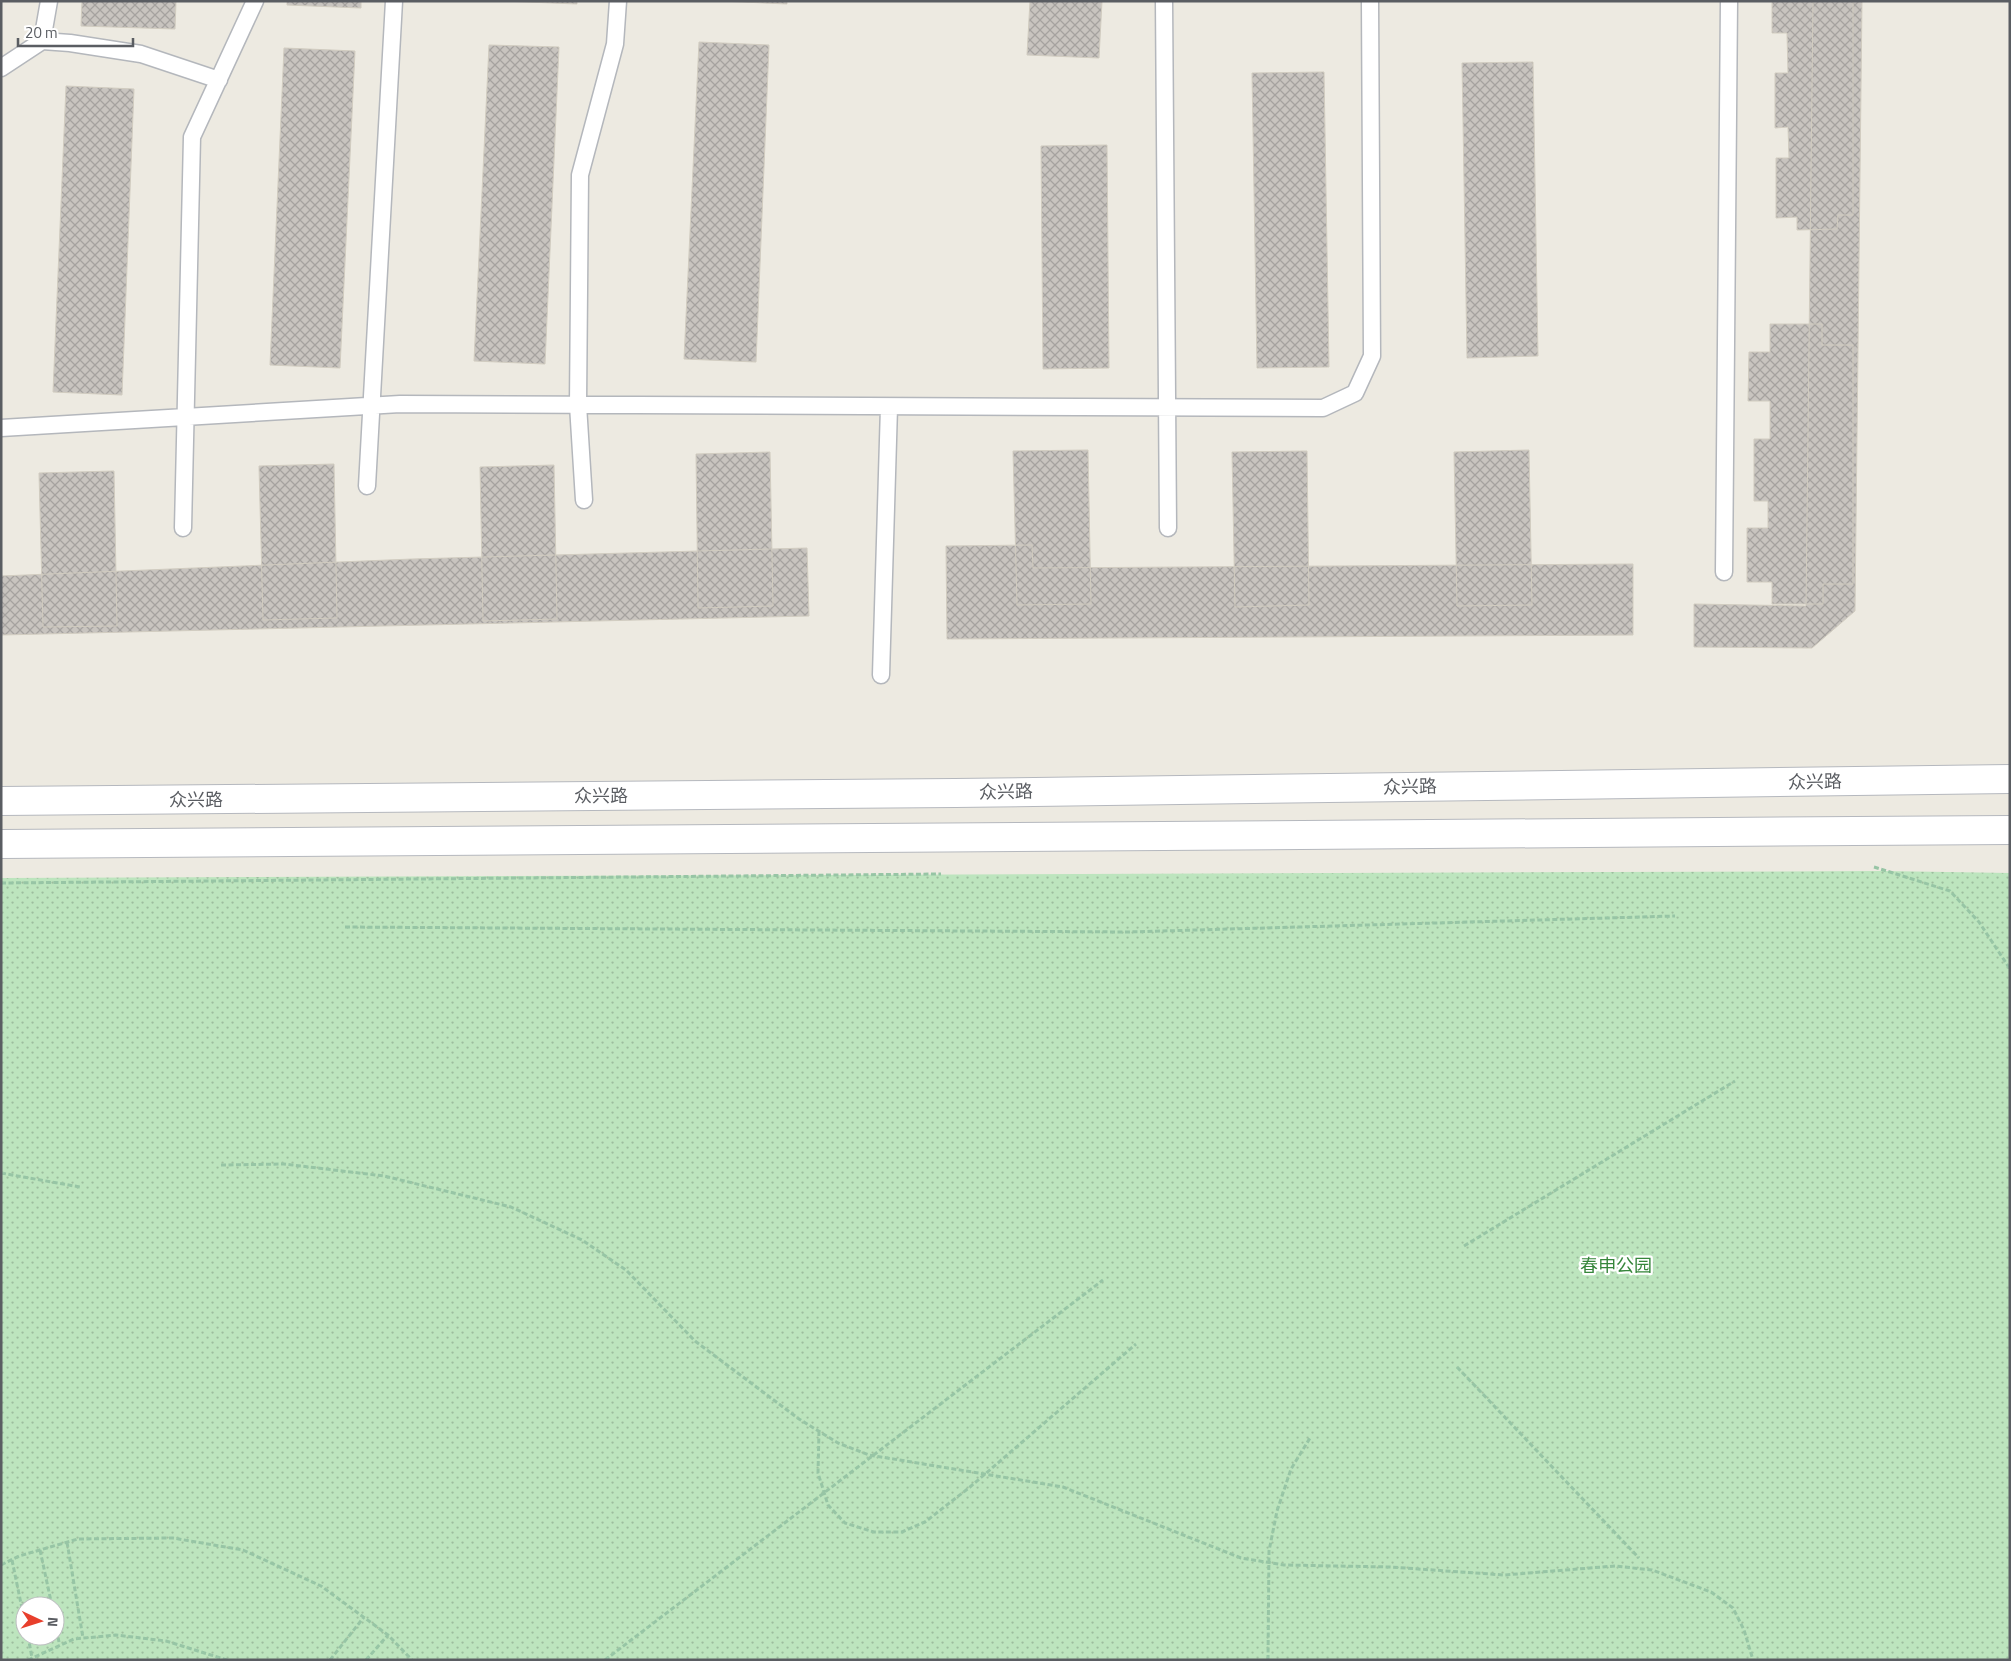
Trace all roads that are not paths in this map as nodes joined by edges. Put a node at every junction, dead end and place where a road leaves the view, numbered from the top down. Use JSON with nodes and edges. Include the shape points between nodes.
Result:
{"nodes":[{"id":1,"x":49,"y":1,"type":"edge"},
{"id":2,"x":255,"y":1,"type":"edge"},
{"id":3,"x":394,"y":1,"type":"edge"},
{"id":4,"x":618,"y":1,"type":"edge"},
{"id":5,"x":1164,"y":1,"type":"edge"},
{"id":6,"x":1370,"y":1,"type":"edge"},
{"id":7,"x":1729,"y":1,"type":"edge"},
{"id":8,"x":42,"y":41,"type":"junction"},
{"id":9,"x":1,"y":68,"type":"edge"},
{"id":10,"x":219,"y":80,"type":"junction"},
{"id":11,"x":578,"y":405,"type":"junction"},
{"id":12,"x":889,"y":407,"type":"junction"},
{"id":13,"x":1167,"y":408,"type":"junction"},
{"id":14,"x":1,"y":428,"type":"edge"},
{"id":15,"x":367,"y":486,"type":"dead end"},
{"id":16,"x":584,"y":500,"type":"dead end"},
{"id":17,"x":182,"y":528,"type":"dead end"},
{"id":18,"x":1168,"y":528,"type":"dead end"},
{"id":19,"x":1724,"y":572,"type":"dead end"},
{"id":20,"x":881,"y":675,"type":"dead end"},
{"id":21,"x":2010,"y":780,"type":"edge"},
{"id":22,"x":1,"y":801,"type":"edge"},
{"id":23,"x":2010,"y":830,"type":"edge"},
{"id":24,"x":1,"y":844,"type":"edge"}],
"edges":[{"from":1,"to":8,"type":"lane"},
{"from":2,"to":10,"type":"lane"},
{"from":3,"to":15,"type":"lane"},
{"from":4,"to":11,"type":"lane","via":[[616,44],[580,176]]},
{"from":5,"to":13,"type":"lane"},
{"from":6,"to":13,"type":"lane","via":[[1372,356],[1356,393],[1323,408]]},
{"from":7,"to":19,"type":"lane"},
{"from":8,"to":9,"type":"lane"},
{"from":8,"to":10,"type":"lane","via":[[141,54]]},
{"from":10,"to":17,"type":"lane","via":[[192,137]]},
{"from":11,"to":12,"type":"lane"},
{"from":11,"to":14,"type":"lane","via":[[400,404]]},
{"from":11,"to":16,"type":"lane"},
{"from":12,"to":13,"type":"lane"},
{"from":12,"to":20,"type":"lane"},
{"from":13,"to":18,"type":"lane"},
{"from":21,"to":22,"type":"street","name":"众兴路"},
{"from":23,"to":24,"type":"street"}]}
